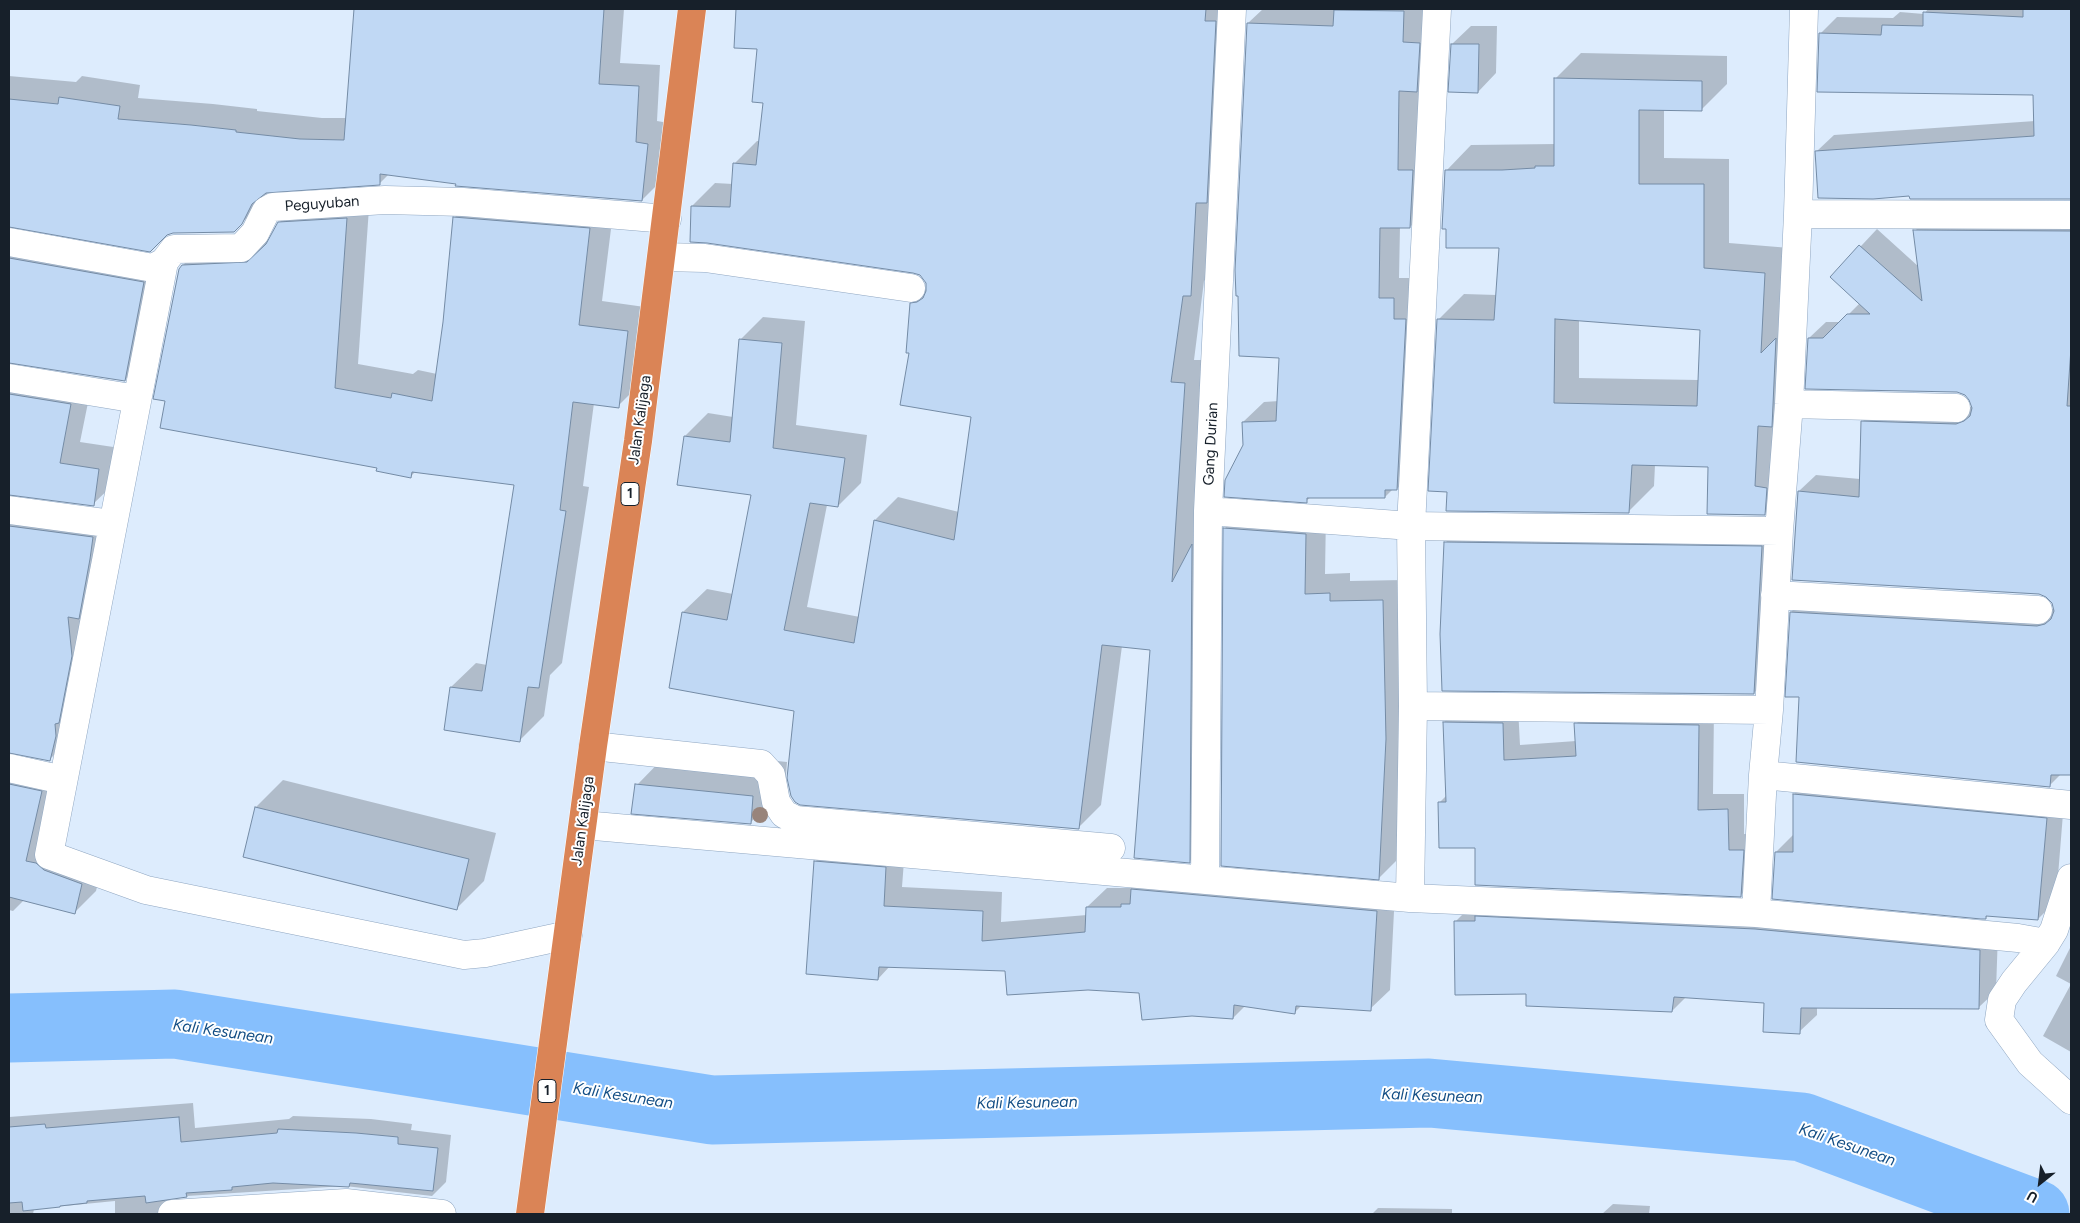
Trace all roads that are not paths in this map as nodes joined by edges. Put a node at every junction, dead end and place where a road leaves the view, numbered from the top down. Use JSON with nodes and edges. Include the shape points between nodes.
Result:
{"nodes":[{"id":1,"x":692,"y":9,"type":"edge"},
{"id":2,"x":1232,"y":9,"type":"edge"},
{"id":3,"x":1436,"y":9,"type":"edge"},
{"id":4,"x":1804,"y":9,"type":"edge"},
{"id":5,"x":1798,"y":214,"type":"junction"},
{"id":6,"x":2071,"y":215,"type":"edge"},
{"id":7,"x":667,"y":219,"type":"junction"},
{"id":8,"x":9,"y":242,"type":"edge"},
{"id":9,"x":662,"y":257,"type":"junction"},
{"id":10,"x":164,"y":262,"type":"junction"},
{"id":11,"x":910,"y":288,"type":"dead end"},
{"id":12,"x":9,"y":378,"type":"edge"},
{"id":13,"x":137,"y":399,"type":"junction"},
{"id":14,"x":1789,"y":404,"type":"junction"},
{"id":15,"x":1956,"y":408,"type":"dead end"},
{"id":16,"x":9,"y":510,"type":"edge"},
{"id":17,"x":1208,"y":511,"type":"junction"},
{"id":18,"x":113,"y":524,"type":"junction"},
{"id":19,"x":1411,"y":526,"type":"junction"},
{"id":20,"x":1779,"y":531,"type":"junction"},
{"id":21,"x":1775,"y":595,"type":"junction"},
{"id":22,"x":2038,"y":610,"type":"dead end"},
{"id":23,"x":1413,"y":706,"type":"junction"},
{"id":24,"x":1769,"y":710,"type":"junction"},
{"id":25,"x":594,"y":746,"type":"junction"},
{"id":26,"x":9,"y":768,"type":"edge"},
{"id":27,"x":1762,"y":775,"type":"junction"},
{"id":28,"x":63,"y":780,"type":"junction"},
{"id":29,"x":2071,"y":805,"type":"edge"},
{"id":30,"x":583,"y":826,"type":"junction"},
{"id":31,"x":1111,"y":848,"type":"dead end"},
{"id":32,"x":2071,"y":878,"type":"edge"},
{"id":33,"x":1205,"y":879,"type":"junction"},
{"id":34,"x":1410,"y":898,"type":"junction"},
{"id":35,"x":1756,"y":913,"type":"junction"},
{"id":36,"x":568,"y":935,"type":"junction"},
{"id":37,"x":2057,"y":937,"type":"edge"},
{"id":38,"x":2071,"y":1100,"type":"edge"},
{"id":39,"x":531,"y":1208,"type":"edge"},
{"id":40,"x":172,"y":1214,"type":"edge"},
{"id":41,"x":442,"y":1214,"type":"edge"}],
"edges":[{"from":1,"to":7,"type":"highway","name":"Jalan Kalijaga","number":"1"},
{"from":2,"to":17,"type":"street","name":"Gang Durian"},
{"from":3,"to":19,"type":"street"},
{"from":4,"to":5,"type":"street"},
{"from":5,"to":6,"type":"street"},
{"from":5,"to":14,"type":"street"},
{"from":7,"to":9,"type":"highway","name":"Jalan Kalijaga","number":"1"},
{"from":7,"to":10,"type":"street","name":"Peguyuban","via":[[463,202],[385,200],[273,207],[266,211],[255,234],[241,248],[174,248]]},
{"from":8,"to":10,"type":"street","name":"Peguyuban","via":[[144,267],[153,268]]},
{"from":9,"to":11,"type":"street","via":[[705,258]]},
{"from":9,"to":25,"type":"highway","name":"Jalan Kalijaga","number":"1"},
{"from":10,"to":13,"type":"street"},
{"from":12,"to":13,"type":"street"},
{"from":13,"to":18,"type":"street"},
{"from":14,"to":15,"type":"street"},
{"from":14,"to":20,"type":"street"},
{"from":16,"to":18,"type":"street"},
{"from":17,"to":19,"type":"street"},
{"from":17,"to":33,"type":"street","name":"Gang Durian"},
{"from":18,"to":28,"type":"street"},
{"from":19,"to":20,"type":"street"},
{"from":19,"to":23,"type":"street"},
{"from":20,"to":21,"type":"street"},
{"from":21,"to":22,"type":"street"},
{"from":21,"to":24,"type":"street"},
{"from":23,"to":24,"type":"street"},
{"from":23,"to":34,"type":"street"},
{"from":24,"to":27,"type":"street"},
{"from":25,"to":30,"type":"highway","name":"Jalan Kalijaga","number":"1"},
{"from":25,"to":31,"type":"street","via":[[761,764],[771,775],[776,802],[784,814],[796,820]]},
{"from":26,"to":28,"type":"street"},
{"from":27,"to":29,"type":"street"},
{"from":27,"to":35,"type":"street"},
{"from":28,"to":36,"type":"street","via":[[49,855],[146,890],[464,955]]},
{"from":30,"to":33,"type":"street"},
{"from":30,"to":36,"type":"highway","name":"Jalan Kalijaga","number":"1"},
{"from":32,"to":37,"type":"street"},
{"from":33,"to":34,"type":"street"},
{"from":34,"to":35,"type":"street"},
{"from":35,"to":37,"type":"street","via":[[2018,938]]},
{"from":36,"to":39,"type":"highway","name":"Jalan Kalijaga","number":"1"},
{"from":37,"to":38,"type":"street","via":[[2014,982],[2002,1000],[1999,1020],[2030,1064]]},
{"from":40,"to":41,"type":"street","via":[[346,1203]]}]}
